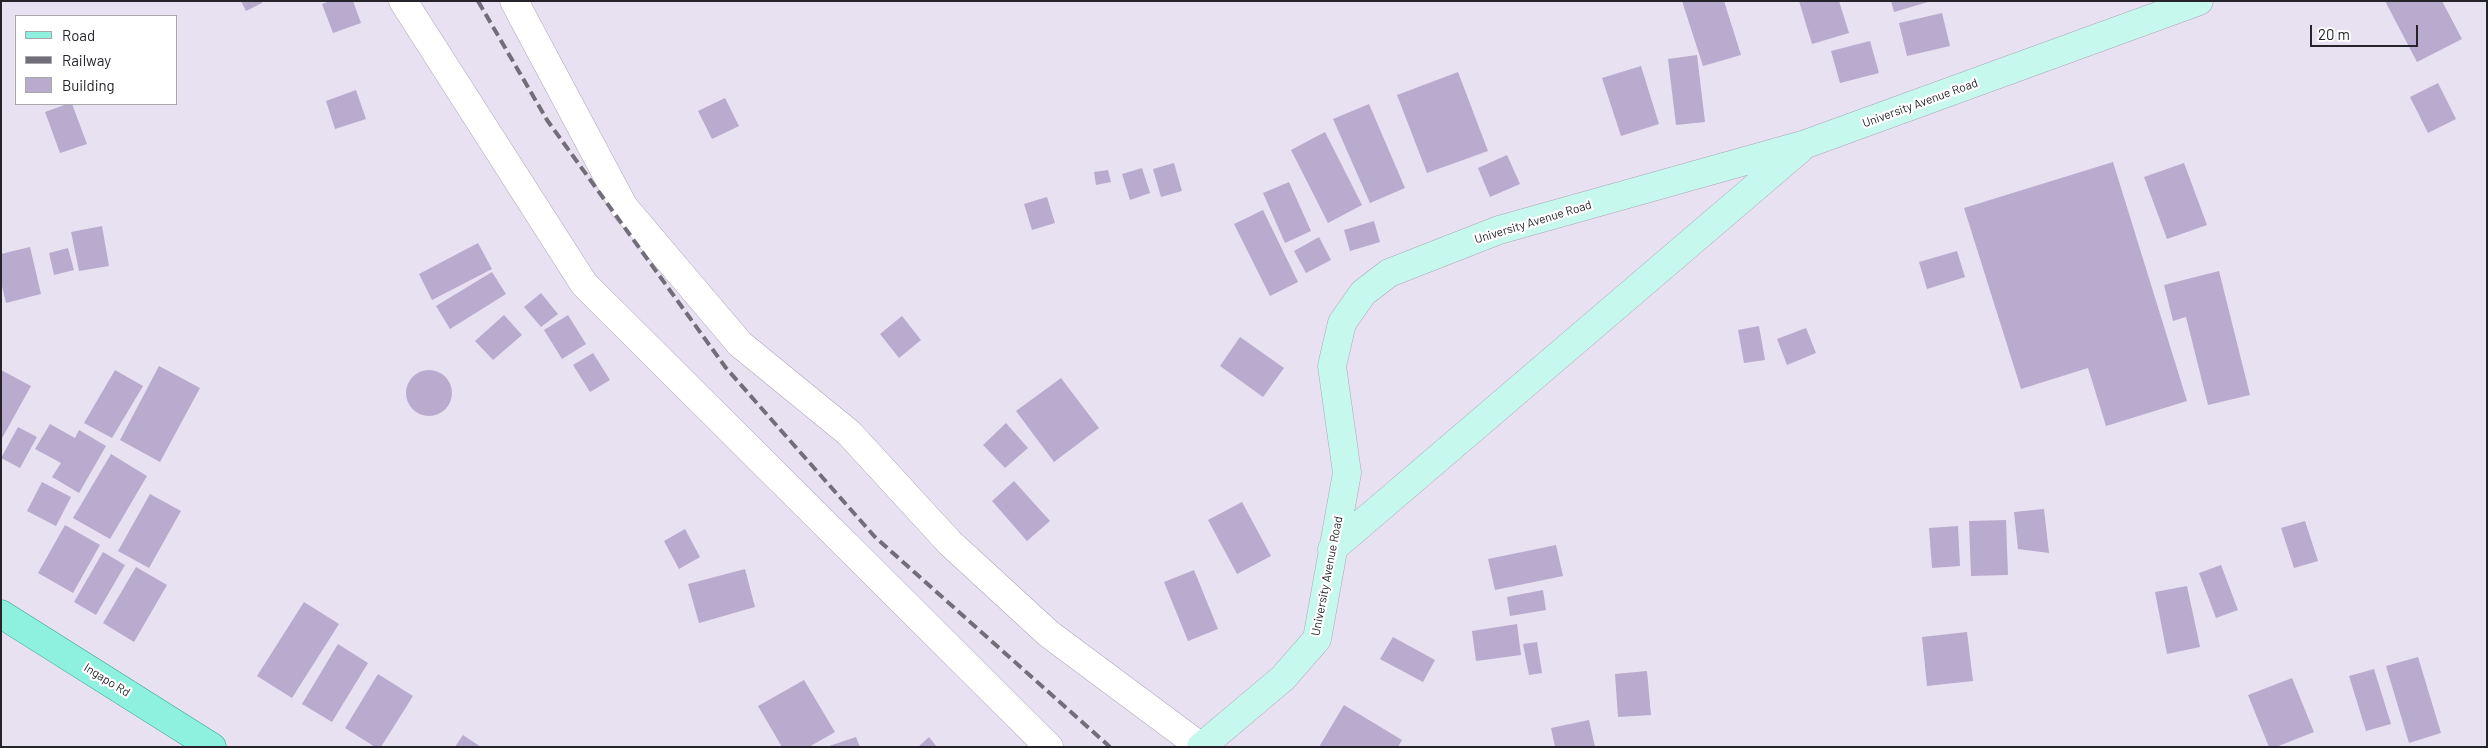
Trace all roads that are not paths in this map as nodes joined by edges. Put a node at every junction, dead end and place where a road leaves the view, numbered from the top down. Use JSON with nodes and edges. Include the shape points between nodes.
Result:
{"nodes":[{"id":1,"x":403,"y":1,"type":"edge"},
{"id":2,"x":514,"y":1,"type":"edge"},
{"id":3,"x":2199,"y":1,"type":"edge"},
{"id":4,"x":1806,"y":144,"type":"junction"},
{"id":5,"x":1332,"y":550,"type":"junction"},
{"id":6,"x":1,"y":614,"type":"edge"},
{"id":7,"x":212,"y":747,"type":"edge"},
{"id":8,"x":1049,"y":747,"type":"edge"},
{"id":9,"x":1201,"y":747,"type":"edge"}],
"edges":[{"from":1,"to":8,"type":"street","via":[[584,284]]},
{"from":2,"to":9,"type":"street","via":[[624,207],[740,344],[849,433],[950,543],[1048,634]]},
{"from":3,"to":4,"type":"main road","name":"University Avenue Road"},
{"from":4,"to":5,"type":"main road"},
{"from":4,"to":5,"type":"main road","name":"University Avenue Road","via":[[1498,230],[1389,273],[1363,293],[1342,323],[1332,366],[1347,473]]},
{"from":5,"to":9,"type":"main road","name":"University Avenue Road","via":[[1316,639],[1283,678]]},
{"from":6,"to":7,"type":"main road","name":"Ingapo Rd"}]}
